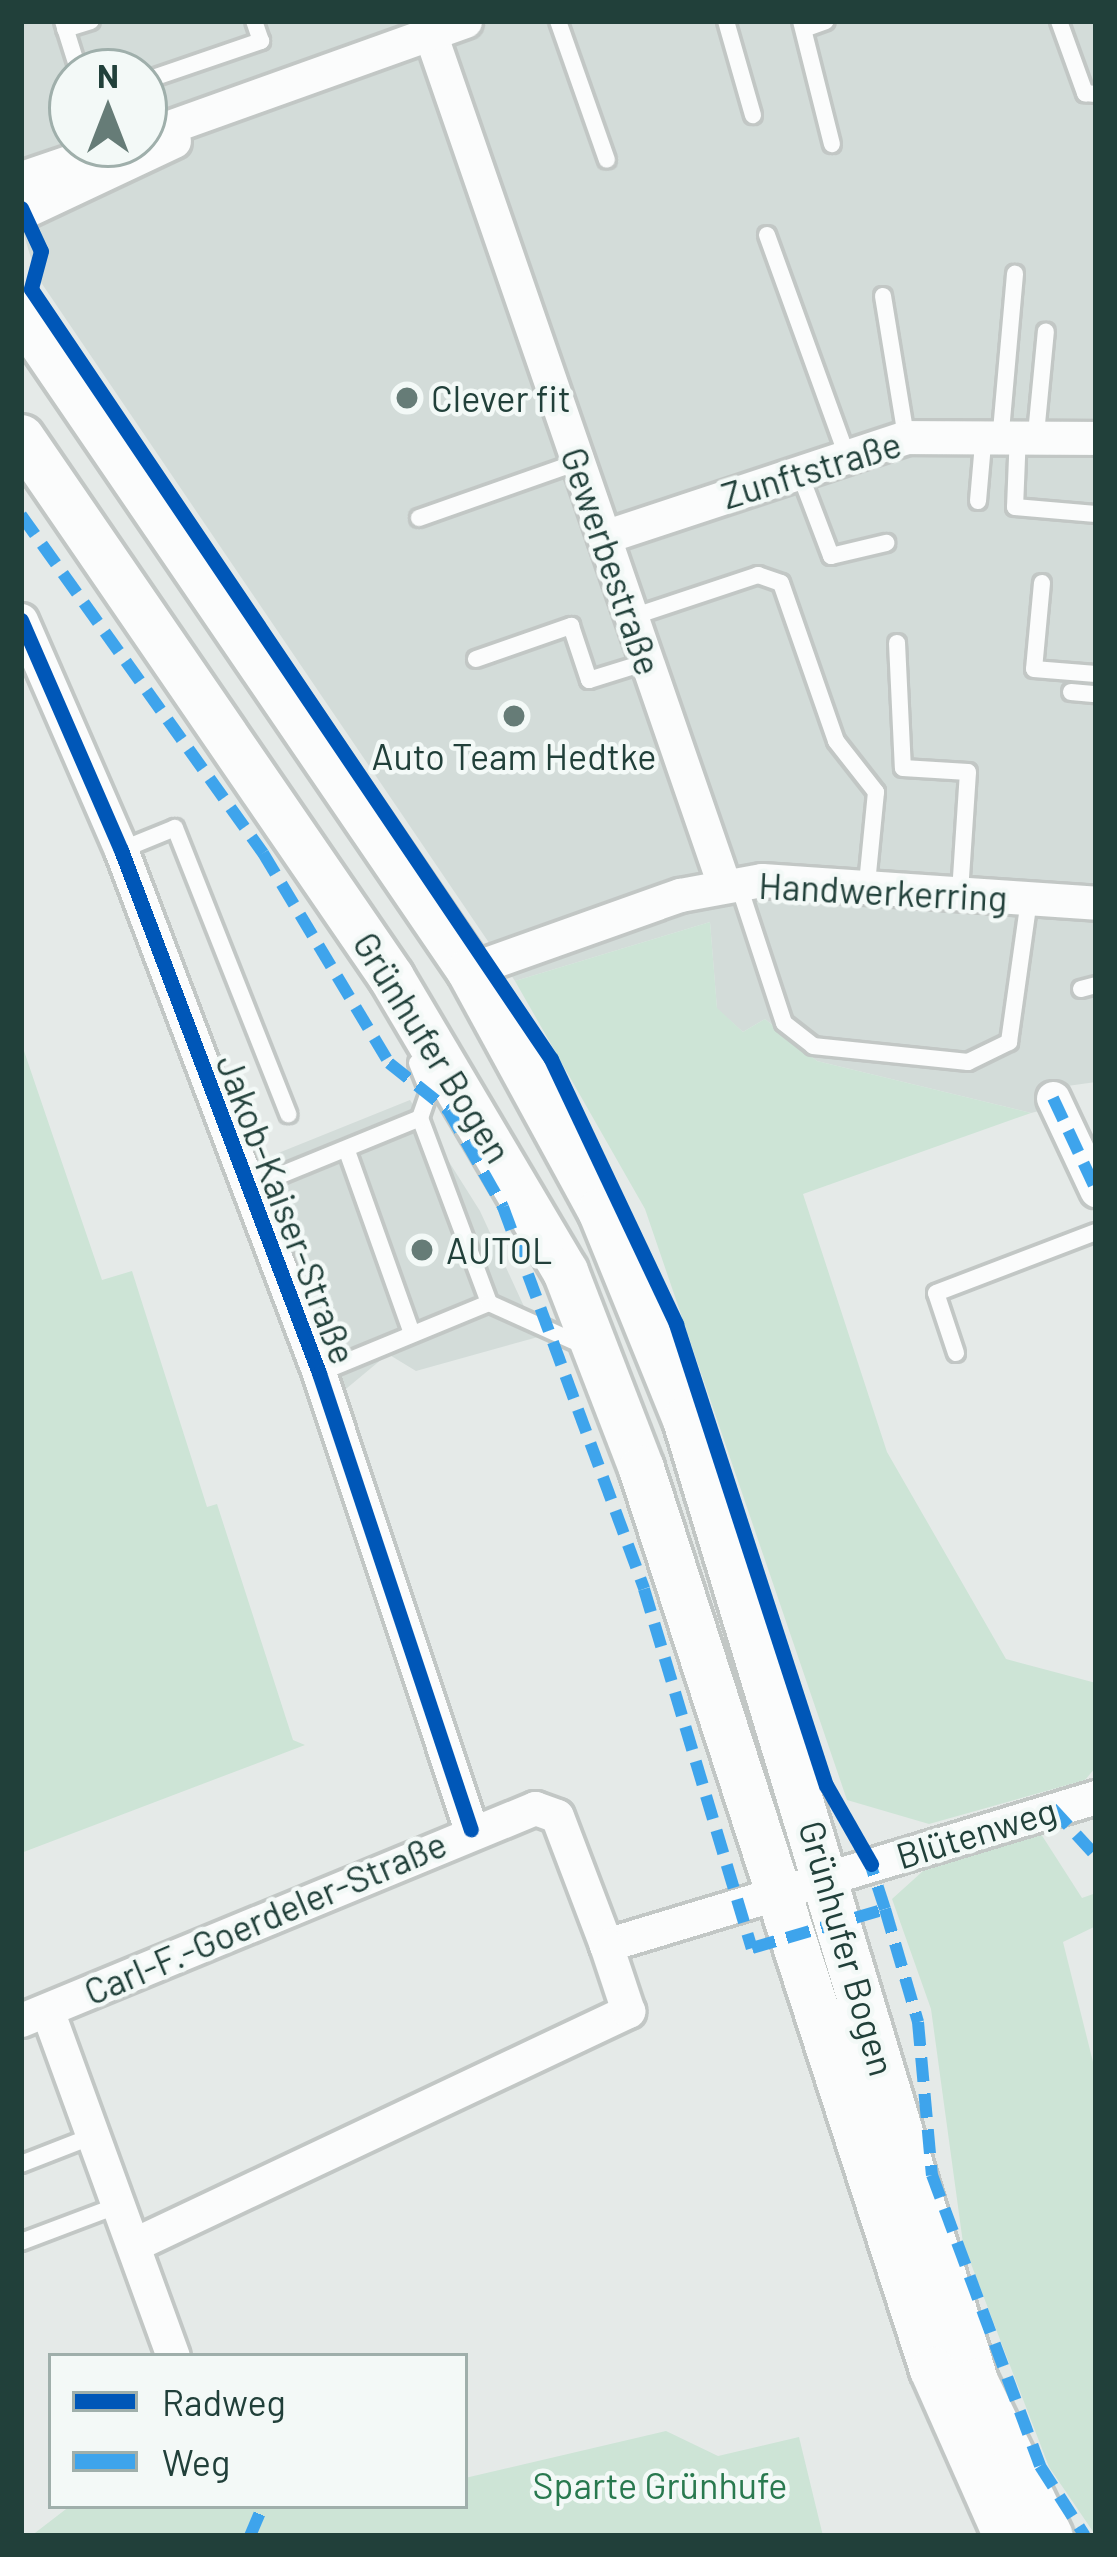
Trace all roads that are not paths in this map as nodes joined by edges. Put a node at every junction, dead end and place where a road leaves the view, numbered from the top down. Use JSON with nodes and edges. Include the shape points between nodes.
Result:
{"nodes":[{"id":1,"x":92,"y":21,"type":"edge"},
{"id":2,"x":254,"y":21,"type":"edge"},
{"id":3,"x":465,"y":21,"type":"edge"},
{"id":4,"x":558,"y":21,"type":"edge"},
{"id":5,"x":725,"y":21,"type":"edge"},
{"id":6,"x":826,"y":21,"type":"edge"},
{"id":7,"x":1059,"y":21,"type":"edge"},
{"id":8,"x":64,"y":25,"type":"edge"},
{"id":9,"x":802,"y":25,"type":"edge"},
{"id":10,"x":417,"y":31,"type":"edge"},
{"id":11,"x":168,"y":73,"type":"edge"},
{"id":12,"x":295,"y":83,"type":"junction"},
{"id":13,"x":1096,"y":94,"type":"edge"},
{"id":14,"x":753,"y":115,"type":"dead end"},
{"id":15,"x":168,"y":128,"type":"edge"},
{"id":16,"x":832,"y":144,"type":"dead end"},
{"id":17,"x":608,"y":160,"type":"dead end"},
{"id":18,"x":21,"y":213,"type":"edge"},
{"id":19,"x":767,"y":235,"type":"dead end"},
{"id":20,"x":1015,"y":274,"type":"dead end"},
{"id":21,"x":884,"y":296,"type":"dead end"},
{"id":22,"x":21,"y":313,"type":"edge"},
{"id":23,"x":1046,"y":331,"type":"dead end"},
{"id":24,"x":1010,"y":432,"type":"junction"},
{"id":25,"x":21,"y":436,"type":"edge"},
{"id":26,"x":906,"y":437,"type":"junction"},
{"id":27,"x":1096,"y":438,"type":"edge"},
{"id":28,"x":845,"y":451,"type":"junction"},
{"id":29,"x":578,"y":463,"type":"junction"},
{"id":30,"x":798,"y":469,"type":"junction"},
{"id":31,"x":978,"y":501,"type":"dead end"},
{"id":32,"x":1096,"y":514,"type":"edge"},
{"id":33,"x":419,"y":518,"type":"dead end"},
{"id":34,"x":604,"y":537,"type":"junction"},
{"id":35,"x":886,"y":543,"type":"dead end"},
{"id":36,"x":1042,"y":583,"type":"dead end"},
{"id":37,"x":632,"y":617,"type":"junction"},
{"id":38,"x":21,"y":620,"type":"edge"},
{"id":39,"x":897,"y":643,"type":"dead end"},
{"id":40,"x":476,"y":659,"type":"dead end"},
{"id":41,"x":647,"y":662,"type":"junction"},
{"id":42,"x":1096,"y":674,"type":"edge"},
{"id":43,"x":1071,"y":692,"type":"dead end"},
{"id":44,"x":1096,"y":694,"type":"edge"},
{"id":45,"x":121,"y":850,"type":"junction"},
{"id":46,"x":731,"y":884,"type":"junction"},
{"id":47,"x":867,"y":884,"type":"junction"},
{"id":48,"x":960,"y":894,"type":"junction"},
{"id":49,"x":1029,"y":899,"type":"junction"},
{"id":50,"x":1096,"y":903,"type":"edge"},
{"id":51,"x":469,"y":970,"type":"junction"},
{"id":52,"x":391,"y":977,"type":"junction"},
{"id":53,"x":1053,"y":1098,"type":"dead end"},
{"id":54,"x":288,"y":1114,"type":"dead end"},
{"id":55,"x":420,"y":1118,"type":"junction"},
{"id":56,"x":346,"y":1151,"type":"junction"},
{"id":57,"x":244,"y":1190,"type":"junction"},
{"id":58,"x":1096,"y":1190,"type":"edge"},
{"id":59,"x":1096,"y":1232,"type":"edge"},
{"id":60,"x":489,"y":1304,"type":"junction"},
{"id":61,"x":411,"y":1330,"type":"junction"},
{"id":62,"x":956,"y":1353,"type":"dead end"},
{"id":63,"x":601,"y":1357,"type":"junction"},
{"id":64,"x":319,"y":1373,"type":"junction"},
{"id":65,"x":1096,"y":1797,"type":"edge"},
{"id":66,"x":471,"y":1829,"type":"junction"},
{"id":67,"x":829,"y":1876,"type":"junction"},
{"id":68,"x":780,"y":1892,"type":"junction"},
{"id":69,"x":606,"y":1945,"type":"junction"},
{"id":70,"x":34,"y":2015,"type":"edge"},
{"id":71,"x":93,"y":2136,"type":"junction"},
{"id":72,"x":21,"y":2164,"type":"edge"},
{"id":73,"x":119,"y":2205,"type":"junction"},
{"id":74,"x":21,"y":2242,"type":"edge"},
{"id":75,"x":134,"y":2245,"type":"junction"},
{"id":76,"x":172,"y":2353,"type":"edge"},
{"id":77,"x":1006,"y":2536,"type":"edge"},
{"id":78,"x":1051,"y":2536,"type":"edge"}],
"edges":[{"from":1,"to":8,"type":"lane"},
{"from":2,"to":11,"type":"lane","via":[[261,41]]},
{"from":3,"to":10,"type":"street"},
{"from":4,"to":17,"type":"lane"},
{"from":5,"to":14,"type":"lane"},
{"from":6,"to":9,"type":"lane"},
{"from":7,"to":13,"type":"lane","via":[[1085,93]]},
{"from":9,"to":16,"type":"lane","via":[[804,67]]},
{"from":10,"to":12,"type":"street"},
{"from":10,"to":29,"type":"street","name":"Gewerbestraße"},
{"from":12,"to":15,"type":"street"},
{"from":12,"to":18,"type":"street"},
{"from":19,"to":28,"type":"lane"},
{"from":20,"to":24,"type":"lane"},
{"from":21,"to":26,"type":"lane"},
{"from":22,"to":51,"type":"main road","name":"Grünhufer Bogen"},
{"from":23,"to":24,"type":"lane"},
{"from":24,"to":26,"type":"street","name":"Zunftstraße"},
{"from":24,"to":27,"type":"street","name":"Zunftstraße"},
{"from":24,"to":31,"type":"lane"},
{"from":24,"to":32,"type":"lane","via":[[1015,507]]},
{"from":25,"to":52,"type":"main road","name":"Grünhufer Bogen"},
{"from":26,"to":28,"type":"street","name":"Zunftstraße"},
{"from":28,"to":30,"type":"street","name":"Zunftstraße"},
{"from":29,"to":33,"type":"lane"},
{"from":29,"to":34,"type":"street","name":"Gewerbestraße"},
{"from":30,"to":34,"type":"street","name":"Zunftstraße"},
{"from":30,"to":35,"type":"lane","via":[[831,556]]},
{"from":34,"to":37,"type":"street","name":"Gewerbestraße"},
{"from":36,"to":42,"type":"lane","via":[[1034,669]]},
{"from":37,"to":41,"type":"street","name":"Gewerbestraße"},
{"from":37,"to":47,"type":"lane","via":[[758,575],[781,583],[836,741],[876,792]]},
{"from":38,"to":45,"type":"street","name":"Jakob-Kaiser-Straße"},
{"from":39,"to":48,"type":"lane","via":[[902,768],[968,772]]},
{"from":40,"to":41,"type":"lane","via":[[571,626],[589,680]]},
{"from":41,"to":46,"type":"street","name":"Gewerbestraße"},
{"from":43,"to":44,"type":"lane"},
{"from":45,"to":54,"type":"lane","via":[[175,828]]},
{"from":45,"to":57,"type":"street","name":"Jakob-Kaiser-Straße"},
{"from":46,"to":47,"type":"street","name":"Handwerkerring"},
{"from":46,"to":49,"type":"lane","via":[[784,1023],[813,1046],[968,1062],[1010,1042]]},
{"from":46,"to":51,"type":"street","name":"Handwerkerring"},
{"from":47,"to":48,"type":"street","name":"Handwerkerring"},
{"from":48,"to":49,"type":"street","name":"Handwerkerring"},
{"from":49,"to":50,"type":"street","name":"Handwerkerring"},
{"from":51,"to":67,"type":"main road","name":"Grünhufer Bogen","via":[[557,1122],[653,1333]]},
{"from":52,"to":55,"type":"lane","via":[[382,1006],[425,1077]]},
{"from":52,"to":63,"type":"main road","name":"Grünhufer Bogen","via":[[531,1204]]},
{"from":53,"to":58,"type":"street"},
{"from":55,"to":56,"type":"lane"},
{"from":55,"to":60,"type":"lane"},
{"from":56,"to":57,"type":"lane"},
{"from":56,"to":61,"type":"lane"},
{"from":57,"to":64,"type":"street","name":"Jakob-Kaiser-Straße"},
{"from":59,"to":62,"type":"lane","via":[[936,1293]]},
{"from":60,"to":61,"type":"lane"},
{"from":60,"to":63,"type":"lane","via":[[551,1324]]},
{"from":61,"to":64,"type":"lane"},
{"from":63,"to":68,"type":"main road","name":"Grünhufer Bogen"},
{"from":64,"to":66,"type":"street","name":"Jakob-Kaiser-Straße"},
{"from":65,"to":67,"type":"street","name":"Blütenweg"},
{"from":66,"to":69,"type":"street","name":"Carl-F.-Goerdeler-Straße","via":[[535,1808],[557,1816]]},
{"from":66,"to":70,"type":"street","name":"Carl-F.-Goerdeler-Straße"},
{"from":67,"to":68,"type":"street","name":"Blütenweg"},
{"from":67,"to":78,"type":"main road","name":"Grünhufer Bogen","via":[[975,2381]]},
{"from":68,"to":69,"type":"street","name":"Blütenweg"},
{"from":68,"to":77,"type":"main road","name":"Grünhufer Bogen","via":[[932,2369]]},
{"from":69,"to":75,"type":"street","name":"Carl-F.-Goerdeler-Straße","via":[[628,2011]]},
{"from":70,"to":71,"type":"street","name":"Carl-F.-Goerdeler-Straße"},
{"from":71,"to":72,"type":"lane"},
{"from":71,"to":73,"type":"street","name":"Carl-F.-Goerdeler-Straße"},
{"from":73,"to":74,"type":"lane"},
{"from":73,"to":75,"type":"street","name":"Carl-F.-Goerdeler-Straße"},
{"from":75,"to":76,"type":"street","name":"Carl-F.-Goerdeler-Straße"}]}
